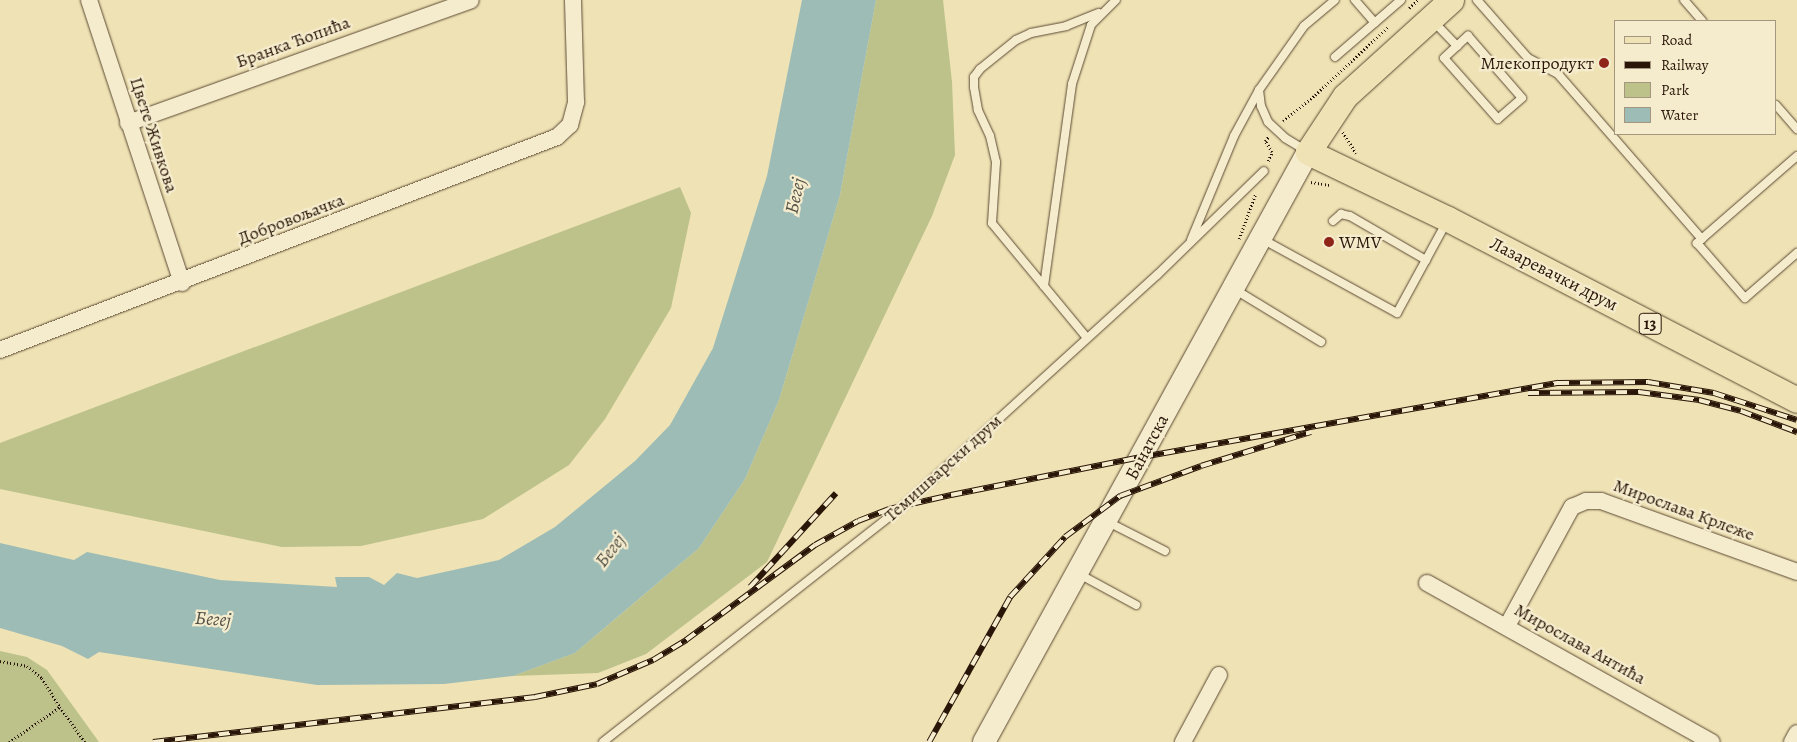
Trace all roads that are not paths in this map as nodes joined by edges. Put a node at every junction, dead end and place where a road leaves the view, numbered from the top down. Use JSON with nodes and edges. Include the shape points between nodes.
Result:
{"nodes":[{"id":1,"x":89,"y":0,"type":"edge"},
{"id":2,"x":471,"y":0,"type":"edge"},
{"id":3,"x":573,"y":0,"type":"edge"},
{"id":4,"x":1116,"y":0,"type":"edge"},
{"id":5,"x":1335,"y":0,"type":"edge"},
{"id":6,"x":1355,"y":0,"type":"edge"},
{"id":7,"x":1401,"y":0,"type":"edge"},
{"id":8,"x":1451,"y":0,"type":"edge"},
{"id":9,"x":1477,"y":0,"type":"edge"},
{"id":10,"x":1684,"y":0,"type":"edge"},
{"id":11,"x":1099,"y":13,"type":"junction"},
{"id":12,"x":1430,"y":18,"type":"junction"},
{"id":13,"x":1701,"y":20,"type":"edge"},
{"id":14,"x":1375,"y":23,"type":"junction"},
{"id":15,"x":1457,"y":46,"type":"junction"},
{"id":16,"x":1336,"y":57,"type":"dead end"},
{"id":17,"x":1259,"y":90,"type":"junction"},
{"id":18,"x":1777,"y":106,"type":"edge"},
{"id":19,"x":128,"y":123,"type":"junction"},
{"id":20,"x":1797,"y":129,"type":"edge"},
{"id":21,"x":1308,"y":152,"type":"junction"},
{"id":22,"x":1797,"y":156,"type":"edge"},
{"id":23,"x":1264,"y":171,"type":"dead end"},
{"id":24,"x":1448,"y":219,"type":"junction"},
{"id":25,"x":1333,"y":221,"type":"dead end"},
{"id":26,"x":1260,"y":238,"type":"junction"},
{"id":27,"x":1702,"y":239,"type":"junction"},
{"id":28,"x":1190,"y":244,"type":"junction"},
{"id":29,"x":1797,"y":253,"type":"edge"},
{"id":30,"x":1313,"y":257,"type":"dead end"},
{"id":31,"x":1426,"y":260,"type":"junction"},
{"id":32,"x":1309,"y":264,"type":"junction"},
{"id":33,"x":182,"y":283,"type":"junction"},
{"id":34,"x":1044,"y":286,"type":"junction"},
{"id":35,"x":1232,"y":288,"type":"junction"},
{"id":36,"x":1087,"y":338,"type":"junction"},
{"id":37,"x":1321,"y":342,"type":"dead end"},
{"id":38,"x":0,"y":350,"type":"edge"},
{"id":39,"x":1797,"y":400,"type":"edge"},
{"id":40,"x":1106,"y":521,"type":"junction"},
{"id":41,"x":1165,"y":551,"type":"dead end"},
{"id":42,"x":1797,"y":572,"type":"edge"},
{"id":43,"x":1077,"y":574,"type":"junction"},
{"id":44,"x":1427,"y":583,"type":"dead end"},
{"id":45,"x":1136,"y":605,"type":"dead end"},
{"id":46,"x":1507,"y":626,"type":"junction"},
{"id":47,"x":1219,"y":675,"type":"dead end"},
{"id":48,"x":1797,"y":733,"type":"edge"},
{"id":49,"x":603,"y":742,"type":"edge"},
{"id":50,"x":984,"y":742,"type":"edge"},
{"id":51,"x":1183,"y":742,"type":"edge"},
{"id":52,"x":1712,"y":742,"type":"edge"},
{"id":53,"x":1792,"y":742,"type":"edge"}],
"edges":[{"from":1,"to":19,"type":"street","name":"Цвете Живкова"},
{"from":2,"to":19,"type":"street","name":"Бранка Ћопића"},
{"from":3,"to":33,"type":"street","name":"Добровољачка","via":[[576,102],[570,125],[557,137]]},
{"from":4,"to":11,"type":"lane"},
{"from":5,"to":17,"type":"lane","via":[[1304,26]]},
{"from":6,"to":14,"type":"lane"},
{"from":7,"to":14,"type":"lane"},
{"from":8,"to":12,"type":"main road"},
{"from":9,"to":27,"type":"lane","via":[[1528,58],[1558,74]]},
{"from":10,"to":13,"type":"lane"},
{"from":11,"to":34,"type":"lane","via":[[1091,24],[1072,84]]},
{"from":11,"to":34,"type":"lane","via":[[1066,26],[1030,32],[974,76],[978,110],[990,136],[996,162],[992,223]]},
{"from":12,"to":15,"type":"lane"},
{"from":12,"to":21,"type":"main road","via":[[1344,96]]},
{"from":14,"to":16,"type":"lane"},
{"from":15,"to":15,"type":"lane","via":[[1468,36],[1522,98],[1498,119],[1444,58]]},
{"from":17,"to":21,"type":"lane","via":[[1268,122],[1285,138]]},
{"from":17,"to":28,"type":"lane","via":[[1234,136]]},
{"from":18,"to":20,"type":"lane"},
{"from":19,"to":33,"type":"street","name":"Цвете Живкова"},
{"from":21,"to":24,"type":"main road","name":"Лазаревачки друм","number":"13"},
{"from":21,"to":26,"type":"main road","name":"Банатска"},
{"from":22,"to":27,"type":"lane"},
{"from":23,"to":28,"type":"lane","name":"Темишварски друм"},
{"from":24,"to":31,"type":"lane"},
{"from":24,"to":39,"type":"main road","name":"Лазаревачки друм","number":"13"},
{"from":25,"to":31,"type":"lane","via":[[1341,214],[1350,216]]},
{"from":26,"to":32,"type":"lane"},
{"from":26,"to":35,"type":"main road","name":"Банатска"},
{"from":27,"to":29,"type":"lane","via":[[1697,243],[1745,298]]},
{"from":28,"to":36,"type":"lane","name":"Темишварски друм"},
{"from":30,"to":32,"type":"lane"},
{"from":31,"to":32,"type":"lane","via":[[1397,313]]},
{"from":33,"to":38,"type":"street","name":"Добровољачка"},
{"from":34,"to":36,"type":"lane"},
{"from":35,"to":37,"type":"lane"},
{"from":35,"to":40,"type":"main road","name":"Банатска"},
{"from":36,"to":49,"type":"lane","name":"Темишварски друм","via":[[903,506]]},
{"from":40,"to":41,"type":"lane"},
{"from":40,"to":43,"type":"main road","name":"Банатска"},
{"from":42,"to":46,"type":"street","name":"Мирослава Крлеже","via":[[1601,501],[1586,500],[1572,507]]},
{"from":43,"to":45,"type":"lane"},
{"from":43,"to":50,"type":"main road","name":"Банатска"},
{"from":44,"to":46,"type":"street","name":"Мирослава Антића"},
{"from":46,"to":52,"type":"street","name":"Мирослава Антића"},
{"from":47,"to":51,"type":"street"},
{"from":48,"to":53,"type":"street"}]}
